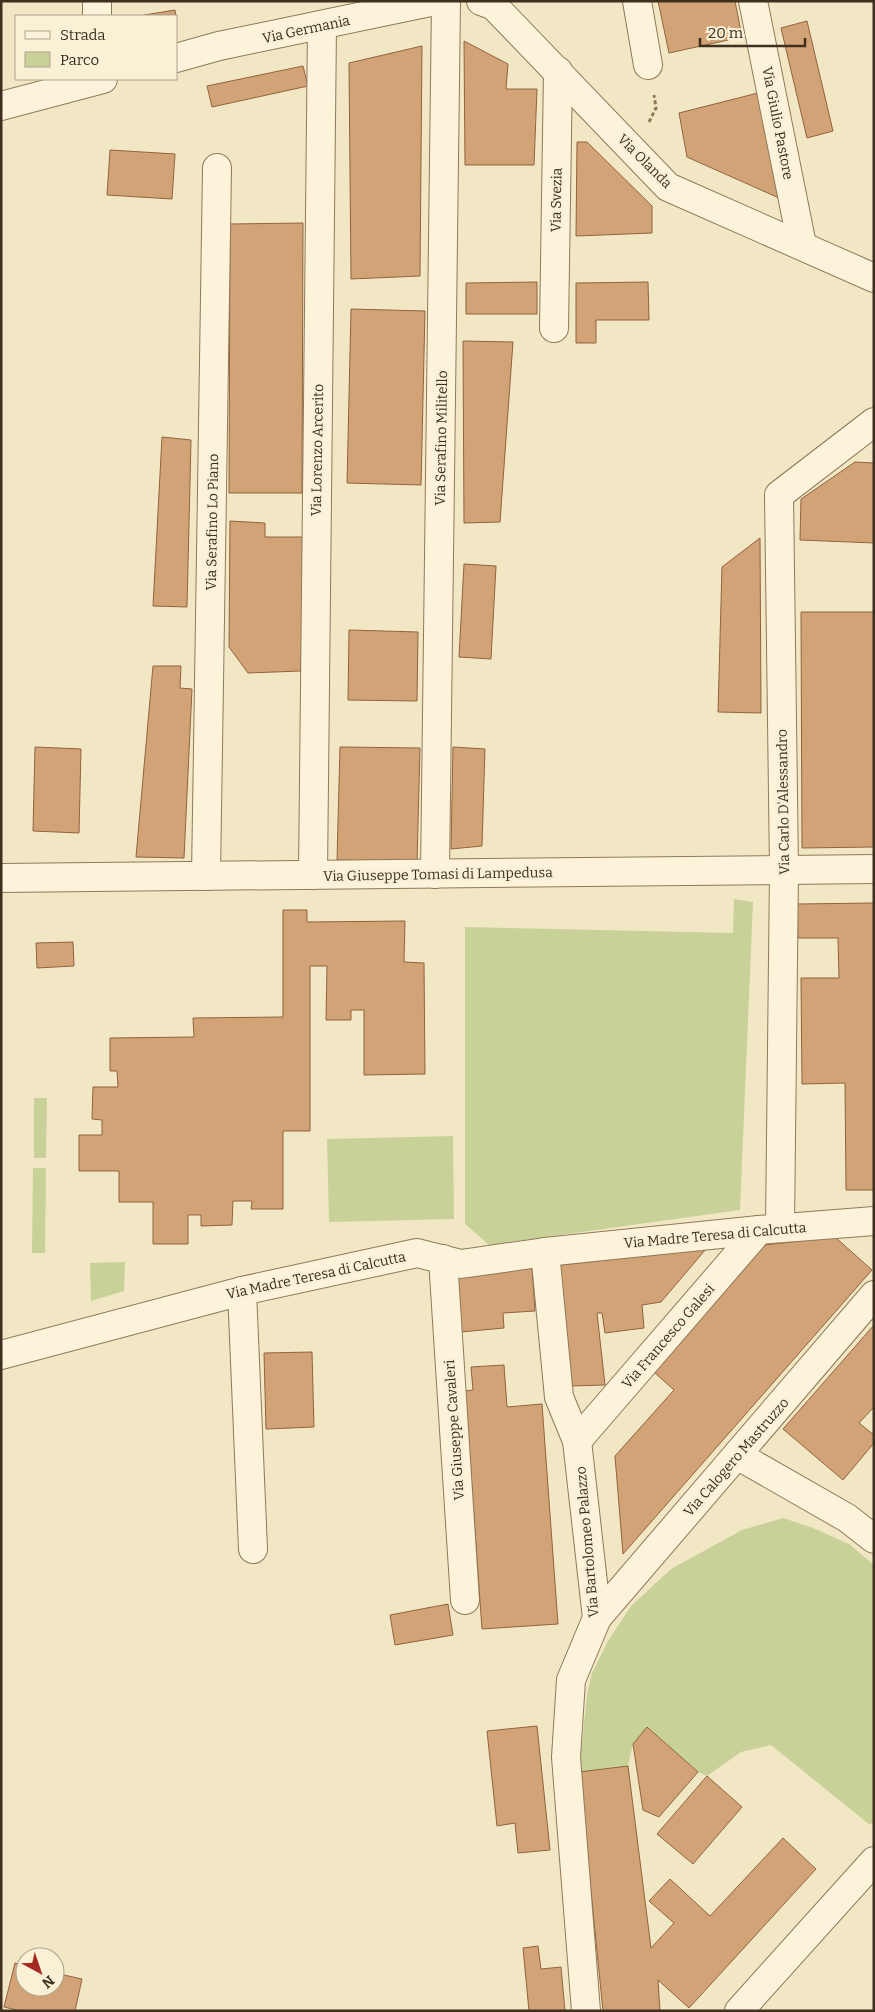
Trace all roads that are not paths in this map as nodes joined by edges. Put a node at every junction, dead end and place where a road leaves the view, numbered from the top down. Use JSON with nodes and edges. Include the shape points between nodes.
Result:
{"nodes":[{"id":1,"x":97,"y":1,"type":"edge"},
{"id":2,"x":436,"y":1,"type":"edge"},
{"id":3,"x":446,"y":1,"type":"edge"},
{"id":4,"x":481,"y":1,"type":"edge"},
{"id":5,"x":637,"y":1,"type":"edge"},
{"id":6,"x":753,"y":1,"type":"edge"},
{"id":7,"x":97,"y":15,"type":"edge"},
{"id":8,"x":322,"y":26,"type":"junction"},
{"id":9,"x":178,"y":57,"type":"edge"},
{"id":10,"x":648,"y":65,"type":"road end"},
{"id":11,"x":558,"y":72,"type":"junction"},
{"id":12,"x":94,"y":80,"type":"edge"},
{"id":13,"x":1,"y":106,"type":"edge"},
{"id":14,"x":217,"y":168,"type":"dead end"},
{"id":15,"x":802,"y":245,"type":"junction"},
{"id":16,"x":874,"y":278,"type":"edge"},
{"id":17,"x":554,"y":328,"type":"dead end"},
{"id":18,"x":874,"y":422,"type":"edge"},
{"id":19,"x":874,"y":869,"type":"edge"},
{"id":20,"x":784,"y":870,"type":"junction"},
{"id":21,"x":435,"y":874,"type":"junction"},
{"id":22,"x":313,"y":875,"type":"junction"},
{"id":23,"x":206,"y":876,"type":"junction"},
{"id":24,"x":1,"y":878,"type":"edge"},
{"id":25,"x":874,"y":1220,"type":"edge"},
{"id":26,"x":770,"y":1229,"type":"junction"},
{"id":27,"x":545,"y":1252,"type":"junction"},
{"id":28,"x":443,"y":1259,"type":"junction"},
{"id":29,"x":242,"y":1291,"type":"junction"},
{"id":30,"x":874,"y":1295,"type":"edge"},
{"id":31,"x":1,"y":1355,"type":"edge"},
{"id":32,"x":577,"y":1441,"type":"junction"},
{"id":33,"x":737,"y":1455,"type":"junction"},
{"id":34,"x":874,"y":1539,"type":"edge"},
{"id":35,"x":253,"y":1549,"type":"dead end"},
{"id":36,"x":465,"y":1600,"type":"dead end"},
{"id":37,"x":597,"y":1618,"type":"junction"},
{"id":38,"x":874,"y":1861,"type":"edge"},
{"id":39,"x":586,"y":2011,"type":"edge"},
{"id":40,"x":739,"y":2011,"type":"edge"}],
"edges":[{"from":1,"to":7,"type":"street"},
{"from":2,"to":8,"type":"street","name":"Via Germania"},
{"from":3,"to":21,"type":"street","name":"Via Serafino Militello"},
{"from":4,"to":11,"type":"street","name":"Via Olanda","via":[[494,6]]},
{"from":5,"to":10,"type":"street"},
{"from":6,"to":15,"type":"street","name":"Via Giulio Pastore"},
{"from":8,"to":9,"type":"street","name":"Via Germania"},
{"from":8,"to":22,"type":"street","name":"Via Lorenzo Arcerito"},
{"from":11,"to":15,"type":"street","name":"Via Olanda","via":[[668,187]]},
{"from":11,"to":17,"type":"street","name":"Via Svezia"},
{"from":12,"to":13,"type":"street"},
{"from":14,"to":23,"type":"street","name":"Via Serafino Lo Piano"},
{"from":15,"to":16,"type":"street","name":"Via Olanda"},
{"from":18,"to":20,"type":"street","name":"Via Carlo D'Alessandro","via":[[779,495]]},
{"from":19,"to":20,"type":"street","name":"Via Giuseppe Tomasi di Lampedusa"},
{"from":20,"to":21,"type":"street","name":"Via Giuseppe Tomasi di Lampedusa"},
{"from":20,"to":26,"type":"street","name":"Via Carlo D'Alessandro"},
{"from":21,"to":22,"type":"street","name":"Via Giuseppe Tomasi di Lampedusa"},
{"from":22,"to":23,"type":"street","name":"Via Giuseppe Tomasi di Lampedusa"},
{"from":23,"to":24,"type":"street","name":"Via Giuseppe Tomasi di Lampedusa"},
{"from":25,"to":26,"type":"street","name":"Via Madre Teresa di Calcutta"},
{"from":26,"to":27,"type":"street","name":"Via Madre Teresa di Calcutta"},
{"from":26,"to":32,"type":"street","name":"Via Francesco Galesi"},
{"from":27,"to":28,"type":"street","name":"Via Madre Teresa di Calcutta","via":[[461,1264]]},
{"from":27,"to":32,"type":"street","name":"Via Bartolomeo Palazzo","via":[[559,1397]]},
{"from":28,"to":29,"type":"street","name":"Via Madre Teresa di Calcutta","via":[[417,1253]]},
{"from":28,"to":36,"type":"street","name":"Via Giuseppe Cavaleri"},
{"from":29,"to":31,"type":"street","name":"Via Madre Teresa di Calcutta"},
{"from":29,"to":35,"type":"street"},
{"from":30,"to":33,"type":"street","name":"Via Calogero Mastruzzo"},
{"from":32,"to":37,"type":"street","name":"Via Bartolomeo Palazzo"},
{"from":33,"to":34,"type":"street","via":[[847,1518]]},
{"from":33,"to":37,"type":"street","name":"Via Calogero Mastruzzo"},
{"from":37,"to":39,"type":"street","name":"Via Bartolomeo Palazzo","via":[[571,1680],[566,1757]]},
{"from":38,"to":40,"type":"street"}]}
